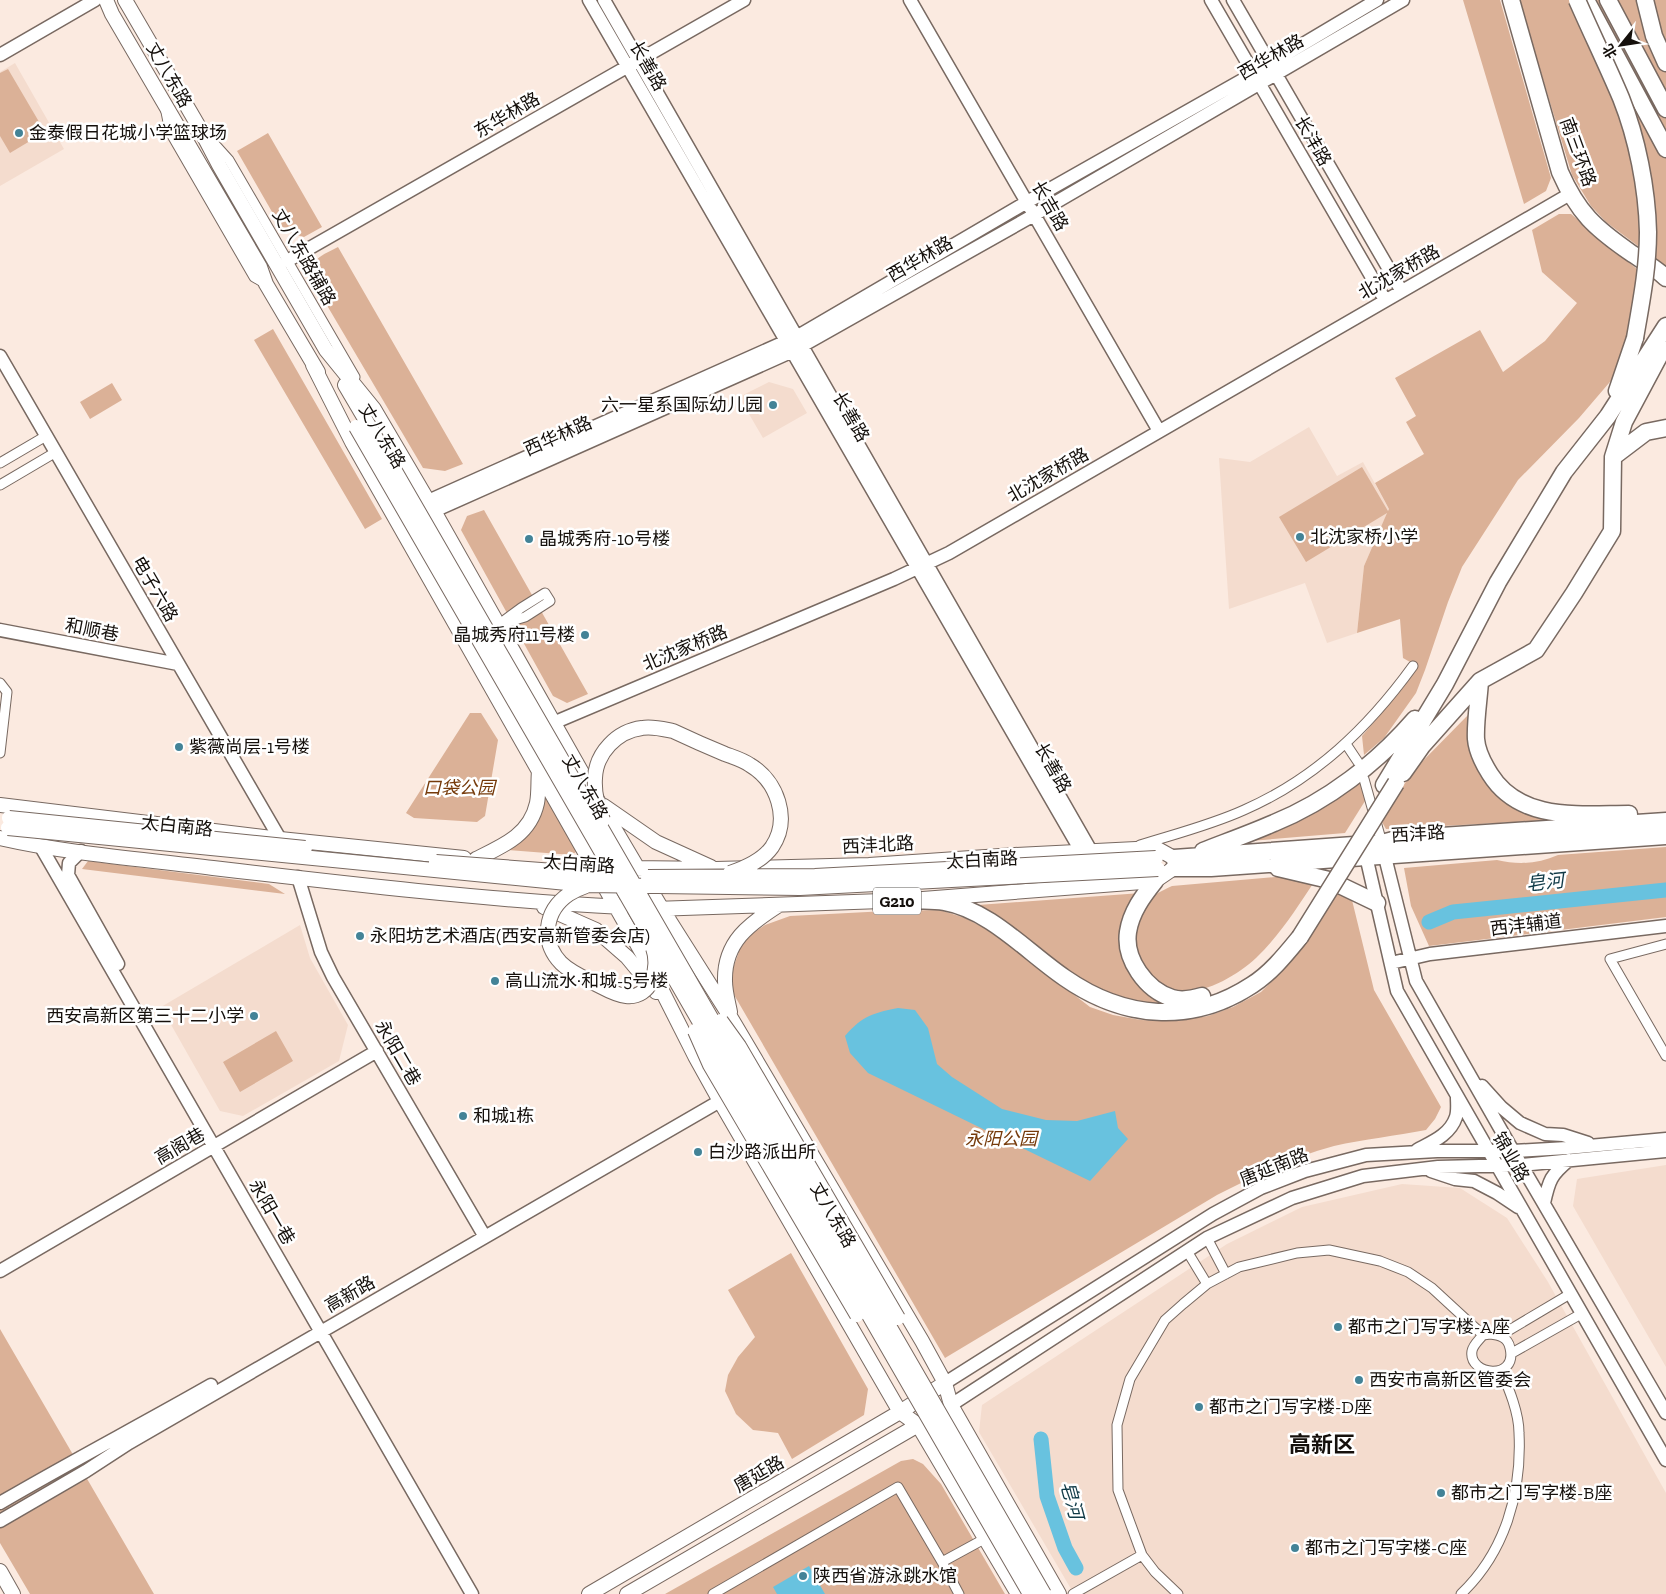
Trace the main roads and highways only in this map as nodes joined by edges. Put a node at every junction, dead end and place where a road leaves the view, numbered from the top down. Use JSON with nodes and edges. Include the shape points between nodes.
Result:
{"nodes":[{"id":1,"x":106,"y":0,"type":"edge"},
{"id":2,"x":125,"y":0,"type":"edge"},
{"id":3,"x":1511,"y":0,"type":"edge"},
{"id":4,"x":1577,"y":0,"type":"edge"},
{"id":5,"x":1586,"y":0,"type":"edge"},
{"id":6,"x":1608,"y":0,"type":"edge"},
{"id":7,"x":1645,"y":0,"type":"edge"},
{"id":8,"x":1666,"y":63,"type":"edge"},
{"id":9,"x":1666,"y":109,"type":"edge"},
{"id":10,"x":1666,"y":150,"type":"edge"},
{"id":11,"x":1666,"y":278,"type":"edge"},
{"id":12,"x":1666,"y":326,"type":"edge"},
{"id":13,"x":1659,"y":350,"type":"edge"},
{"id":14,"x":313,"y":365,"type":"junction"},
{"id":15,"x":1608,"y":416,"type":"junction"},
{"id":16,"x":365,"y":419,"type":"junction"},
{"id":17,"x":1666,"y":428,"type":"edge"},
{"id":18,"x":1613,"y":457,"type":"junction"},
{"id":19,"x":1480,"y":681,"type":"junction"},
{"id":20,"x":1445,"y":684,"type":"junction"},
{"id":21,"x":539,"y":770,"type":"junction"},
{"id":22,"x":1390,"y":784,"type":"junction"},
{"id":23,"x":598,"y":801,"type":"junction"},
{"id":24,"x":0,"y":805,"type":"edge"},
{"id":25,"x":1666,"y":815,"type":"edge"},
{"id":26,"x":1666,"y":821,"type":"edge"},
{"id":27,"x":4,"y":826,"type":"edge"},
{"id":28,"x":1666,"y":836,"type":"edge"},
{"id":29,"x":613,"y":847,"type":"junction"},
{"id":30,"x":1383,"y":850,"type":"junction"},
{"id":31,"x":476,"y":859,"type":"junction"},
{"id":32,"x":1263,"y":864,"type":"junction"},
{"id":33,"x":1168,"y":865,"type":"junction"},
{"id":34,"x":593,"y":867,"type":"junction"},
{"id":35,"x":638,"y":869,"type":"junction"},
{"id":36,"x":718,"y":873,"type":"junction"},
{"id":37,"x":587,"y":885,"type":"junction"},
{"id":38,"x":910,"y":900,"type":"junction"},
{"id":39,"x":529,"y":902,"type":"junction"},
{"id":40,"x":1377,"y":903,"type":"road end"},
{"id":41,"x":779,"y":905,"type":"junction"},
{"id":42,"x":615,"y":907,"type":"junction"},
{"id":43,"x":662,"y":909,"type":"junction"},
{"id":44,"x":648,"y":933,"type":"junction"},
{"id":45,"x":1296,"y":933,"type":"junction"},
{"id":46,"x":666,"y":955,"type":"junction"},
{"id":47,"x":674,"y":1014,"type":"junction"},
{"id":48,"x":731,"y":1018,"type":"junction"},
{"id":49,"x":922,"y":1341,"type":"junction"},
{"id":50,"x":871,"y":1361,"type":"junction"},
{"id":51,"x":945,"y":1383,"type":"junction"},
{"id":52,"x":951,"y":1405,"type":"junction"},
{"id":53,"x":900,"y":1412,"type":"junction"},
{"id":54,"x":918,"y":1425,"type":"junction"},
{"id":55,"x":0,"y":1571,"type":"edge"},
{"id":56,"x":633,"y":1593,"type":"edge"},
{"id":57,"x":13,"y":1594,"type":"edge"},
{"id":58,"x":589,"y":1594,"type":"edge"},
{"id":59,"x":1018,"y":1594,"type":"edge"},
{"id":60,"x":1030,"y":1594,"type":"edge"},
{"id":61,"x":1044,"y":1594,"type":"edge"},
{"id":62,"x":1060,"y":1594,"type":"edge"}],
"edges":[{"from":1,"to":14,"type":"main road","name":"丈八东路"},
{"from":2,"to":16,"type":"main road","name":"丈八东路","via":[[219,165],[280,260]]},
{"from":3,"to":11,"type":"highway","name":"南三环路","via":[[1560,172],[1570,194],[1583,214],[1605,236]]},
{"from":4,"to":15,"type":"highway","bridge":true,"via":[[1621,99],[1636,150],[1648,232],[1646,278],[1636,338]]},
{"from":5,"to":10,"type":"highway"},
{"from":6,"to":9,"type":"highway"},
{"from":7,"to":8,"type":"highway","via":[[1654,36]]},
{"from":12,"to":13,"type":"highway"},
{"from":13,"to":15,"type":"highway"},
{"from":13,"to":18,"type":"highway","via":[[1624,422]]},
{"from":14,"to":16,"type":"main road","name":"丈八东路"},
{"from":14,"to":21,"type":"main road","via":[[352,442]]},
{"from":15,"to":20,"type":"highway","via":[[1564,472],[1498,582]]},
{"from":16,"to":23,"type":"main road","name":"丈八东路","via":[[431,506]]},
{"from":16,"to":29,"type":"main road","name":"丈八东路","bridge":true},
{"from":16,"to":44,"type":"main road","name":"丈八东路","bridge":true},
{"from":17,"to":18,"type":"highway","via":[[1646,432]]},
{"from":18,"to":19,"type":"highway","via":[[1612,531],[1536,650]]},
{"from":19,"to":22,"type":"highway"},
{"from":19,"to":25,"type":"highway","via":[[1476,738],[1481,761],[1496,784],[1509,796],[1529,807],[1563,813]]},
{"from":20,"to":22,"type":"highway"},
{"from":20,"to":33,"type":"highway","via":[[1395,742],[1346,782],[1275,823]]},
{"from":21,"to":31,"type":"main road","via":[[536,804],[527,826],[519,836]]},
{"from":21,"to":34,"type":"main road"},
{"from":22,"to":45,"type":"highway","bridge":true},
{"from":23,"to":35,"type":"main road","name":"丈八东路"},
{"from":23,"to":36,"type":"main road","via":[[656,842]]},
{"from":24,"to":31,"type":"main road","name":"太白南路"},
{"from":26,"to":30,"type":"highway","name":"西沣路","via":[[1397,839]]},
{"from":27,"to":36,"type":"main road","name":"太白南路","bridge":true,"via":[[637,877]]},
{"from":27,"to":37,"type":"main road","name":"太白南路","bridge":true},
{"from":27,"to":39,"type":"main road","name":"太白南路","via":[[41,847]]},
{"from":28,"to":30,"type":"highway","name":"西沣路"},
{"from":29,"to":36,"type":"main road","bridge":true,"via":[[599,809],[595,779],[598,762],[612,743],[629,731],[661,728],[750,764],[766,777],[775,791],[781,811],[779,832],[772,847],[744,868]]},
{"from":29,"to":46,"type":"main road","name":"丈八东路","bridge":true},
{"from":30,"to":32,"type":"highway","name":"西沣路","via":[[1366,856]]},
{"from":30,"to":33,"type":"highway","name":"西沣路"},
{"from":31,"to":34,"type":"main road","name":"太白南路"},
{"from":32,"to":33,"type":"highway","name":"西沣路","via":[[1211,868]]},
{"from":32,"to":40,"type":"highway","via":[[1329,880]]},
{"from":33,"to":36,"type":"main road","name":"太白南路","bridge":true,"via":[[815,876]]},
{"from":33,"to":36,"type":"main road","name":"西沣北路","via":[[1156,848]]},
{"from":33,"to":37,"type":"main road","name":"太白南路","bridge":true,"via":[[800,888]]},
{"from":33,"to":38,"type":"main road","number":"G210"},
{"from":33,"to":45,"type":"highway","via":[[1132,915],[1128,933],[1136,970],[1159,992],[1190,1000],[1213,994],[1258,968]]},
{"from":34,"to":35,"type":"main road","name":"西沣北路"},
{"from":34,"to":42,"type":"main road"},
{"from":35,"to":36,"type":"main road","name":"西沣北路"},
{"from":35,"to":43,"type":"main road","name":"丈八东路"},
{"from":37,"to":44,"type":"main road","bridge":true,"via":[[568,895],[547,922],[552,952],[562,965],[612,992],[628,996],[638,994],[647,989],[656,969],[656,956]]},
{"from":38,"to":41,"type":"main road","number":"G210"},
{"from":38,"to":45,"type":"highway","via":[[944,902],[981,916],[1016,939],[1064,978],[1113,1004],[1138,1011],[1167,1013],[1216,1003],[1234,995],[1253,985],[1277,964]]},
{"from":39,"to":42,"type":"main road","name":"太白南路"},
{"from":39,"to":47,"type":"main road","via":[[596,930],[627,957]]},
{"from":41,"to":43,"type":"main road","number":"G210"},
{"from":41,"to":48,"type":"main road","via":[[741,932],[732,946],[726,963],[725,982]]},
{"from":42,"to":43,"type":"main road","number":"G210"},
{"from":42,"to":47,"type":"main road"},
{"from":43,"to":48,"type":"main road","name":"丈八东路"},
{"from":44,"to":46,"type":"main road","name":"丈八东路","bridge":true},
{"from":46,"to":49,"type":"main road","bridge":true,"via":[[739,1046],[898,1318]]},
{"from":46,"to":50,"type":"main road","bridge":true,"via":[[710,1065],[857,1315]]},
{"from":46,"to":60,"type":"main road","name":"丈八东路","bridge":true},
{"from":46,"to":61,"type":"main road","name":"丈八东路","bridge":true},
{"from":47,"to":50,"type":"main road","via":[[718,1098]]},
{"from":48,"to":49,"type":"main road","name":"丈八东路"},
{"from":49,"to":51,"type":"main road","name":"丈八东路"},
{"from":50,"to":53,"type":"main road"},
{"from":51,"to":52,"type":"main road"},
{"from":51,"to":53,"type":"main road","name":"唐延路"},
{"from":52,"to":54,"type":"main road","name":"唐延路"},
{"from":52,"to":62,"type":"main road"},
{"from":53,"to":54,"type":"main road"},
{"from":53,"to":58,"type":"main road","name":"唐延路"},
{"from":54,"to":56,"type":"main road","name":"唐延路"},
{"from":54,"to":59,"type":"main road"},
{"from":55,"to":57,"type":"main road"}]}
